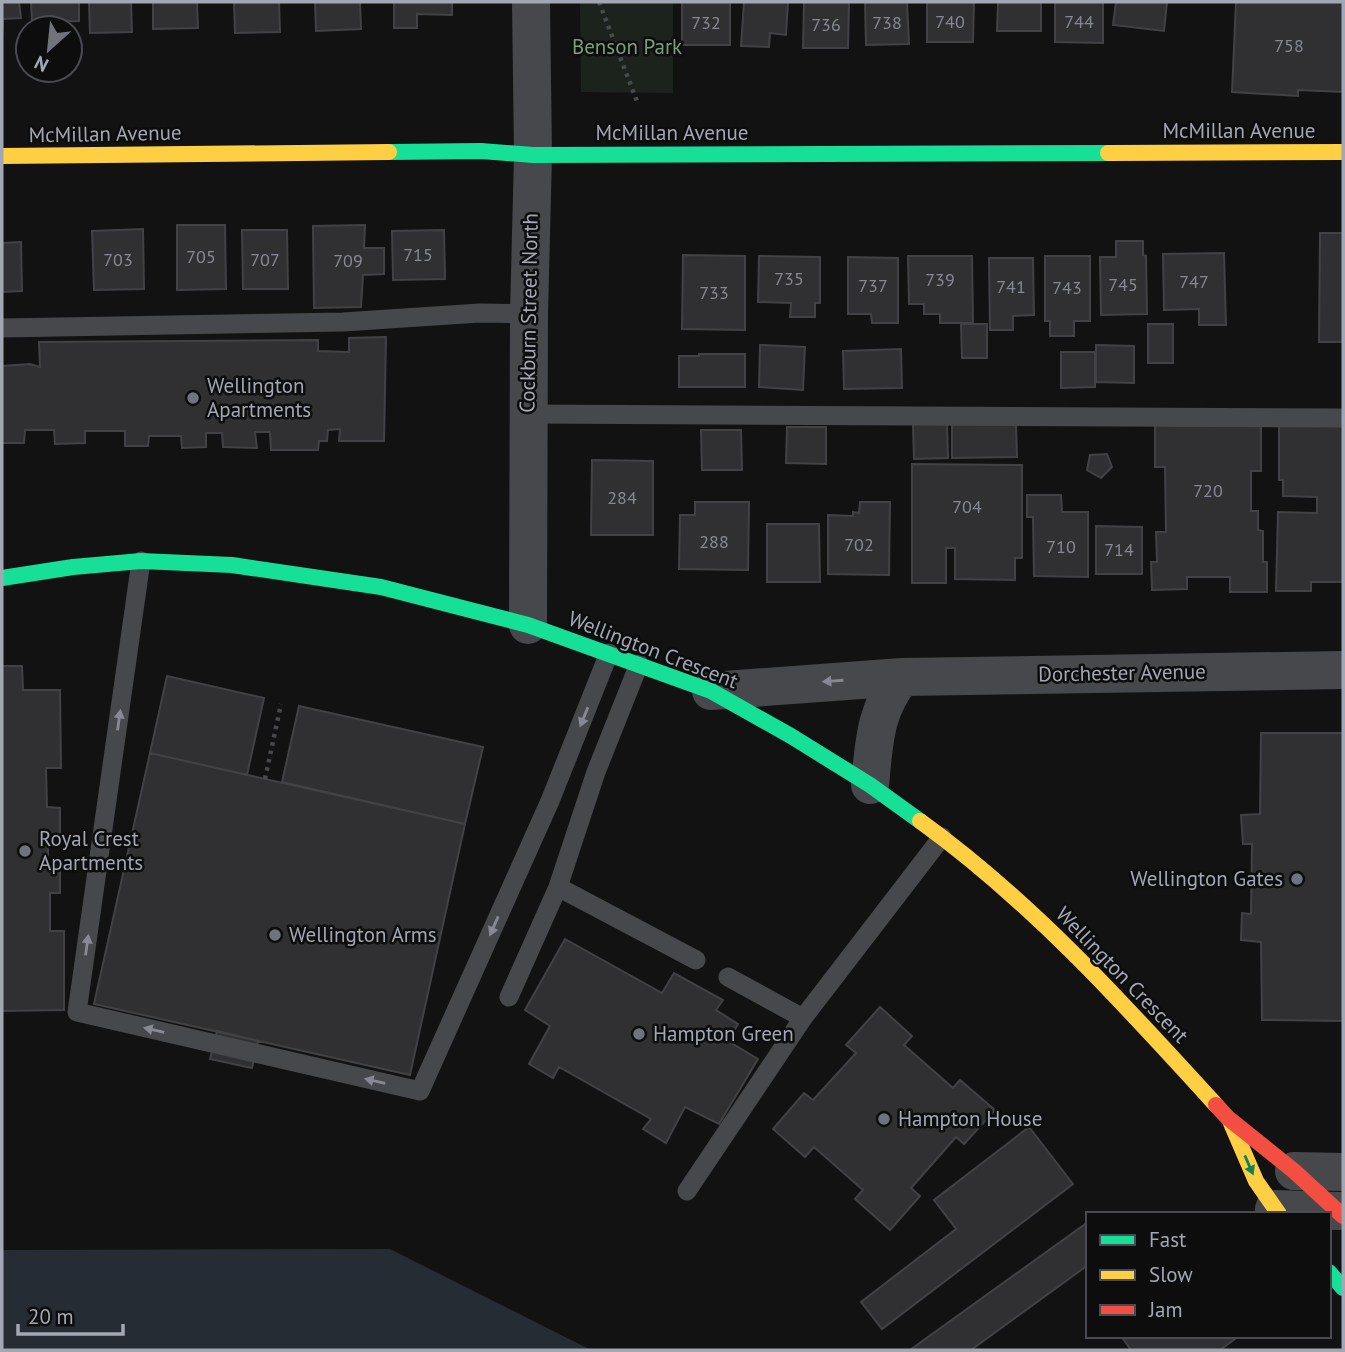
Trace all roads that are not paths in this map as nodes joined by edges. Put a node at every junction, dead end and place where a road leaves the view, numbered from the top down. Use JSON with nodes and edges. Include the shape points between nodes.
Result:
{"nodes":[{"id":1,"x":531,"y":2,"type":"edge"},
{"id":2,"x":1343,"y":152,"type":"edge"},
{"id":3,"x":533,"y":155,"type":"junction"},
{"id":4,"x":2,"y":156,"type":"edge"},
{"id":5,"x":529,"y":314,"type":"junction"},
{"id":6,"x":2,"y":328,"type":"edge"},
{"id":7,"x":528,"y":414,"type":"junction"},
{"id":8,"x":1343,"y":418,"type":"edge"},
{"id":9,"x":141,"y":561,"type":"junction"},
{"id":10,"x":2,"y":578,"type":"edge"},
{"id":11,"x":528,"y":625,"type":"junction"},
{"id":12,"x":609,"y":653,"type":"junction"},
{"id":13,"x":639,"y":664,"type":"junction"},
{"id":14,"x":1343,"y":670,"type":"edge"},
{"id":15,"x":902,"y":677,"type":"junction"},
{"id":16,"x":711,"y":691,"type":"junction"},
{"id":17,"x":870,"y":785,"type":"junction"},
{"id":18,"x":942,"y":837,"type":"junction"},
{"id":19,"x":558,"y":887,"type":"junction"},
{"id":20,"x":696,"y":960,"type":"dead end"},
{"id":21,"x":728,"y":977,"type":"dead end"},
{"id":22,"x":509,"y":997,"type":"dead end"},
{"id":23,"x":803,"y":1018,"type":"junction"},
{"id":24,"x":1228,"y":1118,"type":"junction"},
{"id":25,"x":1294,"y":1171,"type":"junction"},
{"id":26,"x":1343,"y":1172,"type":"edge"},
{"id":27,"x":687,"y":1191,"type":"dead end"},
{"id":28,"x":1277,"y":1211,"type":"edge"},
{"id":29,"x":1310,"y":1212,"type":"edge"},
{"id":30,"x":1342,"y":1213,"type":"edge"},
{"id":31,"x":1331,"y":1274,"type":"edge"},
{"id":32,"x":1343,"y":1288,"type":"edge"}],
"edges":[{"from":1,"to":3,"type":"street","name":"Cockburn Street North"},
{"from":2,"to":3,"type":"street","name":"McMillan Avenue"},
{"from":3,"to":4,"type":"street","name":"McMillan Avenue","via":[[481,151]]},
{"from":3,"to":5,"type":"street","name":"Cockburn Street North"},
{"from":5,"to":6,"type":"lane"},
{"from":5,"to":7,"type":"street","name":"Cockburn Street North"},
{"from":7,"to":8,"type":"lane"},
{"from":7,"to":11,"type":"street","name":"Cockburn Street North"},
{"from":9,"to":10,"type":"street","name":"Wellington Crescent"},
{"from":9,"to":11,"type":"street","name":"Wellington Crescent","via":[[232,565],[369,585]]},
{"from":12,"to":9,"type":"lane","one_way":true,"via":[[550,801],[420,1091],[77,1012]]},
{"from":11,"to":12,"type":"street","name":"Wellington Crescent"},
{"from":12,"to":13,"type":"street","name":"Wellington Crescent"},
{"from":13,"to":16,"type":"street","name":"Wellington Crescent"},
{"from":13,"to":19,"type":"lane","via":[[596,772]]},
{"from":14,"to":15,"type":"street","name":"Dorchester Avenue"},
{"from":15,"to":16,"type":"street","name":"Dorchester Avenue","one_way":true},
{"from":15,"to":17,"type":"street","via":[[881,709]]},
{"from":16,"to":17,"type":"street","name":"Wellington Crescent"},
{"from":17,"to":18,"type":"street","name":"Wellington Crescent"},
{"from":18,"to":23,"type":"lane"},
{"from":18,"to":24,"type":"street","name":"Wellington Crescent","via":[[1042,923]]},
{"from":19,"to":20,"type":"lane"},
{"from":19,"to":22,"type":"lane"},
{"from":21,"to":23,"type":"lane"},
{"from":23,"to":27,"type":"lane"},
{"from":24,"to":25,"type":"street","name":"Wellington Crescent"},
{"from":24,"to":28,"type":"street","name":"Wellington Crescent","one_way":true,"via":[[1256,1181]]},
{"from":25,"to":26,"type":"street"},
{"from":25,"to":30,"type":"street","name":"Wellington Crescent"},
{"from":28,"to":29,"type":"street"},
{"from":31,"to":32,"type":"street"}]}
